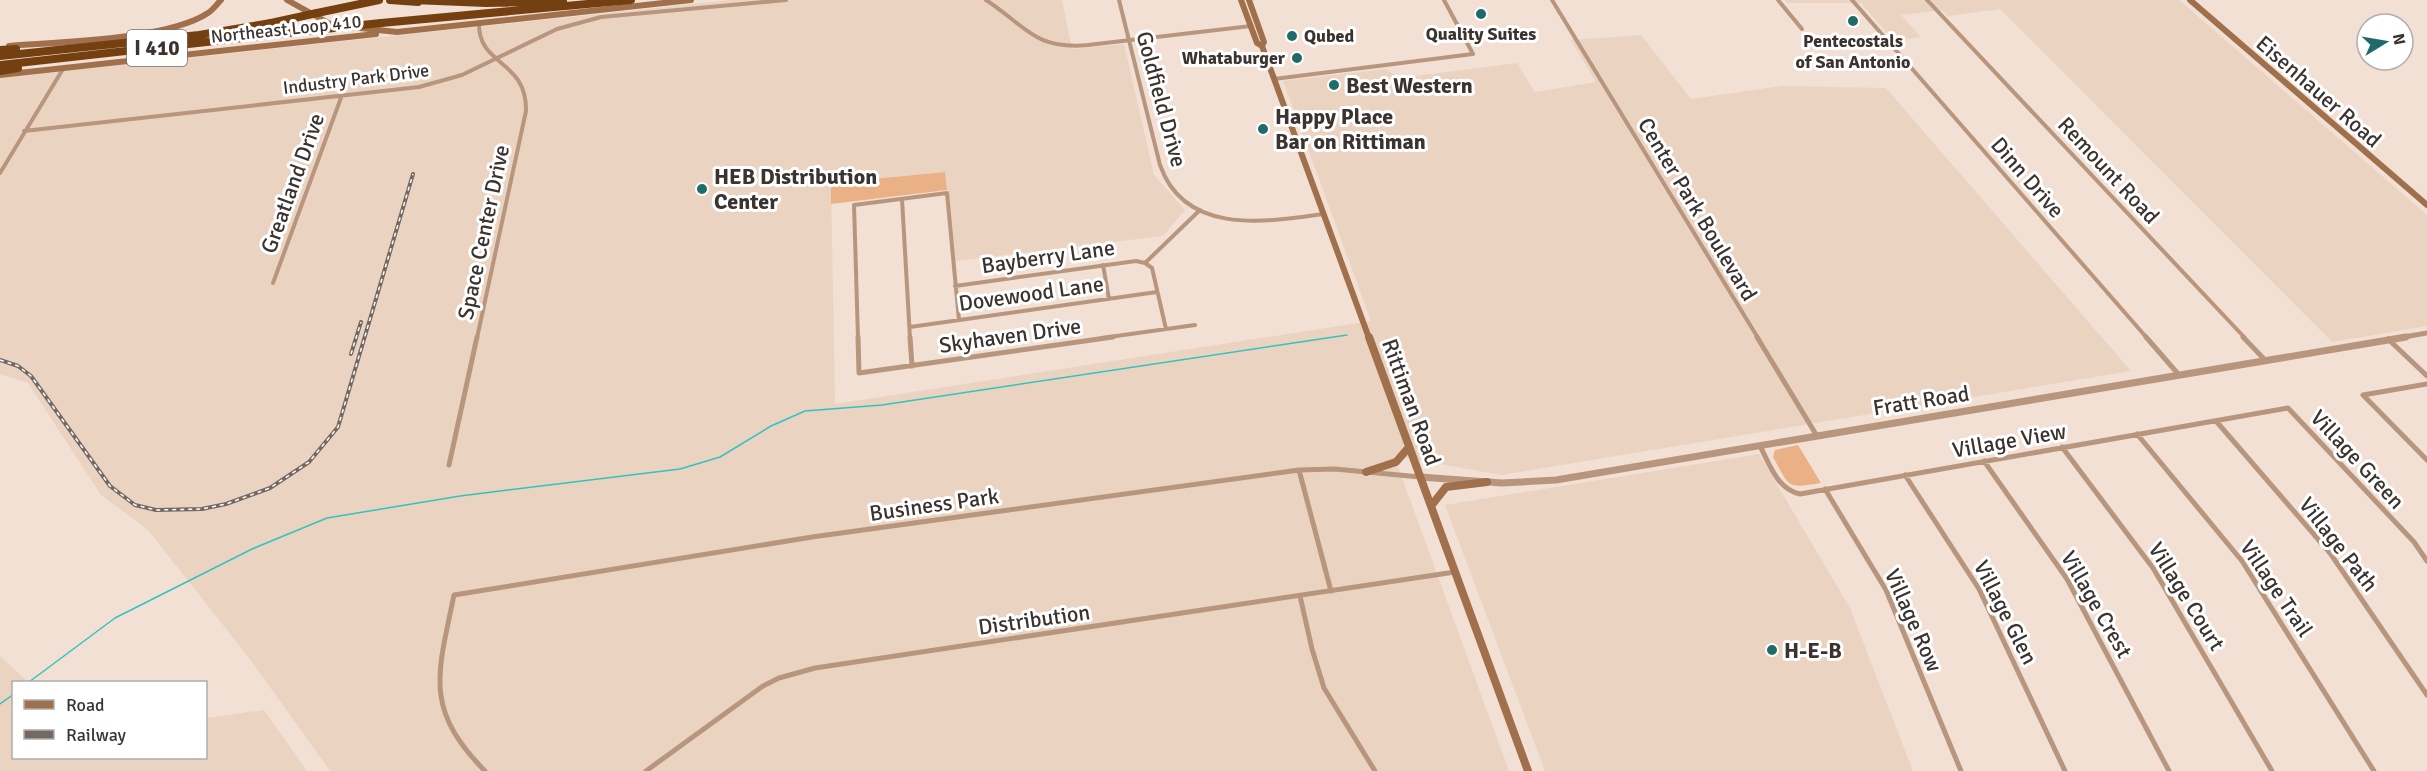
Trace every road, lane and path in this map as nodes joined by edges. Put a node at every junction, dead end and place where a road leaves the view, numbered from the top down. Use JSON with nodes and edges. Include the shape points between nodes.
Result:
{"nodes":[{"id":1,"x":221,"y":0,"type":"edge"},
{"id":2,"x":287,"y":0,"type":"edge"},
{"id":3,"x":371,"y":0,"type":"edge"},
{"id":4,"x":379,"y":0,"type":"edge"},
{"id":5,"x":390,"y":0,"type":"edge"},
{"id":6,"x":413,"y":0,"type":"edge"},
{"id":7,"x":579,"y":0,"type":"edge"},
{"id":8,"x":631,"y":0,"type":"edge"},
{"id":9,"x":691,"y":0,"type":"edge"},
{"id":10,"x":786,"y":0,"type":"edge"},
{"id":11,"x":986,"y":0,"type":"edge"},
{"id":12,"x":1119,"y":0,"type":"edge"},
{"id":13,"x":1239,"y":0,"type":"edge"},
{"id":14,"x":1444,"y":0,"type":"edge"},
{"id":15,"x":1552,"y":0,"type":"edge"},
{"id":16,"x":1778,"y":0,"type":"edge"},
{"id":17,"x":1852,"y":0,"type":"edge"},
{"id":18,"x":1927,"y":0,"type":"edge"},
{"id":19,"x":2191,"y":0,"type":"edge"},
{"id":20,"x":1250,"y":1,"type":"edge"},
{"id":21,"x":454,"y":3,"type":"junction"},
{"id":22,"x":317,"y":13,"type":"junction"},
{"id":23,"x":479,"y":23,"type":"junction"},
{"id":24,"x":1251,"y":26,"type":"junction"},
{"id":25,"x":1802,"y":29,"type":"dead end"},
{"id":26,"x":397,"y":32,"type":"junction"},
{"id":27,"x":1128,"y":41,"type":"junction"},
{"id":28,"x":109,"y":45,"type":"junction"},
{"id":29,"x":1262,"y":45,"type":"junction"},
{"id":30,"x":0,"y":48,"type":"edge"},
{"id":31,"x":152,"y":48,"type":"junction"},
{"id":32,"x":0,"y":56,"type":"edge"},
{"id":33,"x":496,"y":58,"type":"junction"},
{"id":34,"x":0,"y":65,"type":"edge"},
{"id":35,"x":63,"y":69,"type":"junction"},
{"id":36,"x":0,"y":73,"type":"edge"},
{"id":37,"x":1274,"y":79,"type":"junction"},
{"id":38,"x":342,"y":95,"type":"junction"},
{"id":39,"x":24,"y":131,"type":"junction"},
{"id":40,"x":0,"y":173,"type":"edge"},
{"id":41,"x":902,"y":199,"type":"junction"},
{"id":42,"x":2427,"y":205,"type":"edge"},
{"id":43,"x":1200,"y":210,"type":"junction"},
{"id":44,"x":1324,"y":214,"type":"junction"},
{"id":45,"x":1145,"y":263,"type":"junction"},
{"id":46,"x":1103,"y":266,"type":"junction"},
{"id":47,"x":273,"y":283,"type":"dead end"},
{"id":48,"x":955,"y":285,"type":"junction"},
{"id":49,"x":1157,"y":292,"type":"junction"},
{"id":50,"x":1109,"y":299,"type":"junction"},
{"id":51,"x":959,"y":320,"type":"junction"},
{"id":52,"x":1195,"y":325,"type":"dead end"},
{"id":53,"x":910,"y":327,"type":"junction"},
{"id":54,"x":1166,"y":329,"type":"junction"},
{"id":55,"x":2427,"y":333,"type":"edge"},
{"id":56,"x":2388,"y":339,"type":"junction"},
{"id":57,"x":2267,"y":362,"type":"junction"},
{"id":58,"x":912,"y":366,"type":"junction"},
{"id":59,"x":2179,"y":375,"type":"junction"},
{"id":60,"x":2427,"y":376,"type":"edge"},
{"id":61,"x":2427,"y":384,"type":"edge"},
{"id":62,"x":2288,"y":408,"type":"joint"},
{"id":63,"x":2216,"y":421,"type":"junction"},
{"id":64,"x":2138,"y":434,"type":"junction"},
{"id":65,"x":1817,"y":436,"type":"junction"},
{"id":66,"x":1760,"y":446,"type":"junction"},
{"id":67,"x":1409,"y":447,"type":"junction"},
{"id":68,"x":2062,"y":447,"type":"junction"},
{"id":69,"x":2427,"y":460,"type":"edge"},
{"id":70,"x":1984,"y":461,"type":"junction"},
{"id":71,"x":449,"y":465,"type":"dead end"},
{"id":72,"x":1299,"y":470,"type":"junction"},
{"id":73,"x":1366,"y":472,"type":"junction"},
{"id":74,"x":1905,"y":475,"type":"junction"},
{"id":75,"x":1420,"y":477,"type":"junction"},
{"id":76,"x":1487,"y":482,"type":"junction"},
{"id":77,"x":1825,"y":489,"type":"junction"},
{"id":78,"x":1431,"y":506,"type":"junction"},
{"id":79,"x":2427,"y":561,"type":"edge"},
{"id":80,"x":1455,"y":572,"type":"junction"},
{"id":81,"x":1330,"y":591,"type":"junction"},
{"id":82,"x":1300,"y":596,"type":"junction"},
{"id":83,"x":2427,"y":695,"type":"edge"},
{"id":84,"x":485,"y":771,"type":"edge"},
{"id":85,"x":646,"y":771,"type":"edge"},
{"id":86,"x":1376,"y":771,"type":"edge"},
{"id":87,"x":1528,"y":771,"type":"edge"},
{"id":88,"x":1961,"y":771,"type":"edge"},
{"id":89,"x":2065,"y":771,"type":"edge"},
{"id":90,"x":2169,"y":771,"type":"edge"},
{"id":91,"x":2271,"y":771,"type":"edge"},
{"id":92,"x":2374,"y":771,"type":"edge"}],
"edges":[{"from":1,"to":30,"type":"main road","name":"Northeast Loop 410","via":[[202,18],[175,27]]},
{"from":2,"to":26,"type":"main road","via":[[332,25]]},
{"from":3,"to":22,"type":"highway"},
{"from":4,"to":22,"type":"highway","number":"I 410"},
{"from":5,"to":21,"type":"highway"},
{"from":6,"to":21,"type":"highway"},
{"from":7,"to":21,"type":"highway"},
{"from":8,"to":31,"type":"highway","number":"I 410","bridge":true},
{"from":9,"to":23,"type":"main road"},
{"from":10,"to":33,"type":"street","name":"Industry Park Drive","via":[[601,17],[557,29]]},
{"from":11,"to":27,"type":"street","via":[[1046,43],[1080,46]]},
{"from":12,"to":27,"type":"street","name":"Goldfield Drive"},
{"from":13,"to":24,"type":"main road","name":"Rittiman Road"},
{"from":14,"to":37,"type":"street","via":[[1473,54]]},
{"from":15,"to":65,"type":"street","name":"Center Park Boulevard"},
{"from":16,"to":25,"type":"street"},
{"from":17,"to":59,"type":"street","name":"Dinn Drive"},
{"from":18,"to":57,"type":"street","name":"Remount Road"},
{"from":19,"to":42,"type":"main road","name":"Eisenhauer Road"},
{"from":20,"to":29,"type":"main road","name":"Rittiman Road"},
{"from":22,"to":28,"type":"highway","number":"I 410","bridge":true},
{"from":23,"to":26,"type":"main road"},
{"from":23,"to":33,"type":"street","name":"Space Center Drive","via":[[479,41]]},
{"from":24,"to":27,"type":"street"},
{"from":24,"to":29,"type":"main road","name":"Rittiman Road","via":[[1257,43]]},
{"from":26,"to":35,"type":"main road","name":"Northeast Loop 410"},
{"from":27,"to":43,"type":"street","name":"Goldfield Drive","via":[[1165,177],[1179,196]]},
{"from":28,"to":30,"type":"highway"},
{"from":28,"to":32,"type":"highway","number":"I 410"},
{"from":29,"to":37,"type":"main road","name":"Rittiman Road"},
{"from":31,"to":34,"type":"highway","number":"I 410"},
{"from":31,"to":36,"type":"highway"},
{"from":33,"to":38,"type":"street","name":"Industry Park Drive","via":[[438,82]]},
{"from":33,"to":71,"type":"street","name":"Space Center Drive","via":[[518,76],[525,92],[526,111]]},
{"from":35,"to":36,"type":"main road","name":"Northeast Loop 410"},
{"from":35,"to":39,"type":"street"},
{"from":37,"to":44,"type":"main road","name":"Rittiman Road"},
{"from":38,"to":39,"type":"street","name":"Industry Park Drive"},
{"from":38,"to":47,"type":"street","name":"Greatland Drive"},
{"from":39,"to":40,"type":"street"},
{"from":41,"to":48,"type":"street","via":[[947,193]]},
{"from":41,"to":53,"type":"street"},
{"from":41,"to":58,"type":"street","name":"Skyhaven Drive","via":[[854,205],[859,373]]},
{"from":43,"to":44,"type":"street","name":"Goldfield Drive","via":[[1222,218],[1254,222]]},
{"from":43,"to":45,"type":"street"},
{"from":44,"to":67,"type":"main road","name":"Rittiman Road"},
{"from":45,"to":46,"type":"street","name":"Bayberry Lane"},
{"from":45,"to":49,"type":"street","via":[[1152,268]]},
{"from":46,"to":48,"type":"street","name":"Bayberry Lane"},
{"from":46,"to":50,"type":"street"},
{"from":48,"to":51,"type":"street"},
{"from":49,"to":50,"type":"street","name":"Dovewood Lane"},
{"from":49,"to":54,"type":"street"},
{"from":50,"to":51,"type":"street","name":"Dovewood Lane"},
{"from":51,"to":53,"type":"street","name":"Dovewood Lane"},
{"from":52,"to":54,"type":"street","name":"Skyhaven Drive"},
{"from":53,"to":58,"type":"street"},
{"from":54,"to":58,"type":"street","name":"Skyhaven Drive"},
{"from":55,"to":56,"type":"street","name":"Fratt Road"},
{"from":56,"to":57,"type":"street","name":"Fratt Road"},
{"from":56,"to":60,"type":"street"},
{"from":57,"to":59,"type":"street","name":"Fratt Road"},
{"from":59,"to":65,"type":"street","name":"Fratt Road"},
{"from":61,"to":69,"type":"street","via":[[2363,395]]},
{"from":62,"to":63,"type":"street","name":"Village View"},
{"from":62,"to":79,"type":"street","name":"Village Green","via":[[2414,542]]},
{"from":63,"to":64,"type":"street","name":"Village View"},
{"from":63,"to":83,"type":"street","name":"Village Path","via":[[2330,554]]},
{"from":64,"to":68,"type":"street","name":"Village View"},
{"from":64,"to":92,"type":"street","name":"Village Trail","via":[[2242,561]]},
{"from":65,"to":66,"type":"street","name":"Fratt Road"},
{"from":66,"to":76,"type":"street","name":"Fratt Road","via":[[1556,480]]},
{"from":66,"to":77,"type":"street","name":"Village View","via":[[1788,491],[1800,494]]},
{"from":67,"to":73,"type":"main road","via":[[1396,462]]},
{"from":67,"to":75,"type":"main road","name":"Rittiman Road"},
{"from":68,"to":70,"type":"street","name":"Village View"},
{"from":68,"to":91,"type":"street","name":"Village Court","via":[[2153,568]]},
{"from":70,"to":74,"type":"street","name":"Village View"},
{"from":70,"to":90,"type":"street","name":"Village Crest","via":[[2067,579]]},
{"from":72,"to":73,"type":"street","name":"Business Park"},
{"from":72,"to":81,"type":"street"},
{"from":72,"to":84,"type":"street","name":"Business Park","via":[[812,537],[454,594],[440,669],[440,699],[456,741]]},
{"from":73,"to":75,"type":"street","name":"Business Park"},
{"from":74,"to":77,"type":"street","name":"Village View"},
{"from":74,"to":89,"type":"street","name":"Village Glen","via":[[1979,589]]},
{"from":75,"to":76,"type":"street","name":"Fratt Road"},
{"from":75,"to":78,"type":"main road","name":"Rittiman Road"},
{"from":76,"to":78,"type":"main road","via":[[1446,487]]},
{"from":77,"to":88,"type":"street","name":"Village Row","via":[[1886,590]]},
{"from":78,"to":80,"type":"main road","name":"Rittiman Road"},
{"from":80,"to":81,"type":"street","name":"Distribution"},
{"from":80,"to":87,"type":"main road","name":"Rittiman Road"},
{"from":81,"to":82,"type":"street","name":"Distribution"},
{"from":82,"to":85,"type":"street","name":"Distribution","via":[[797,672],[763,686]]},
{"from":82,"to":86,"type":"street","via":[[1322,682]]}]}
